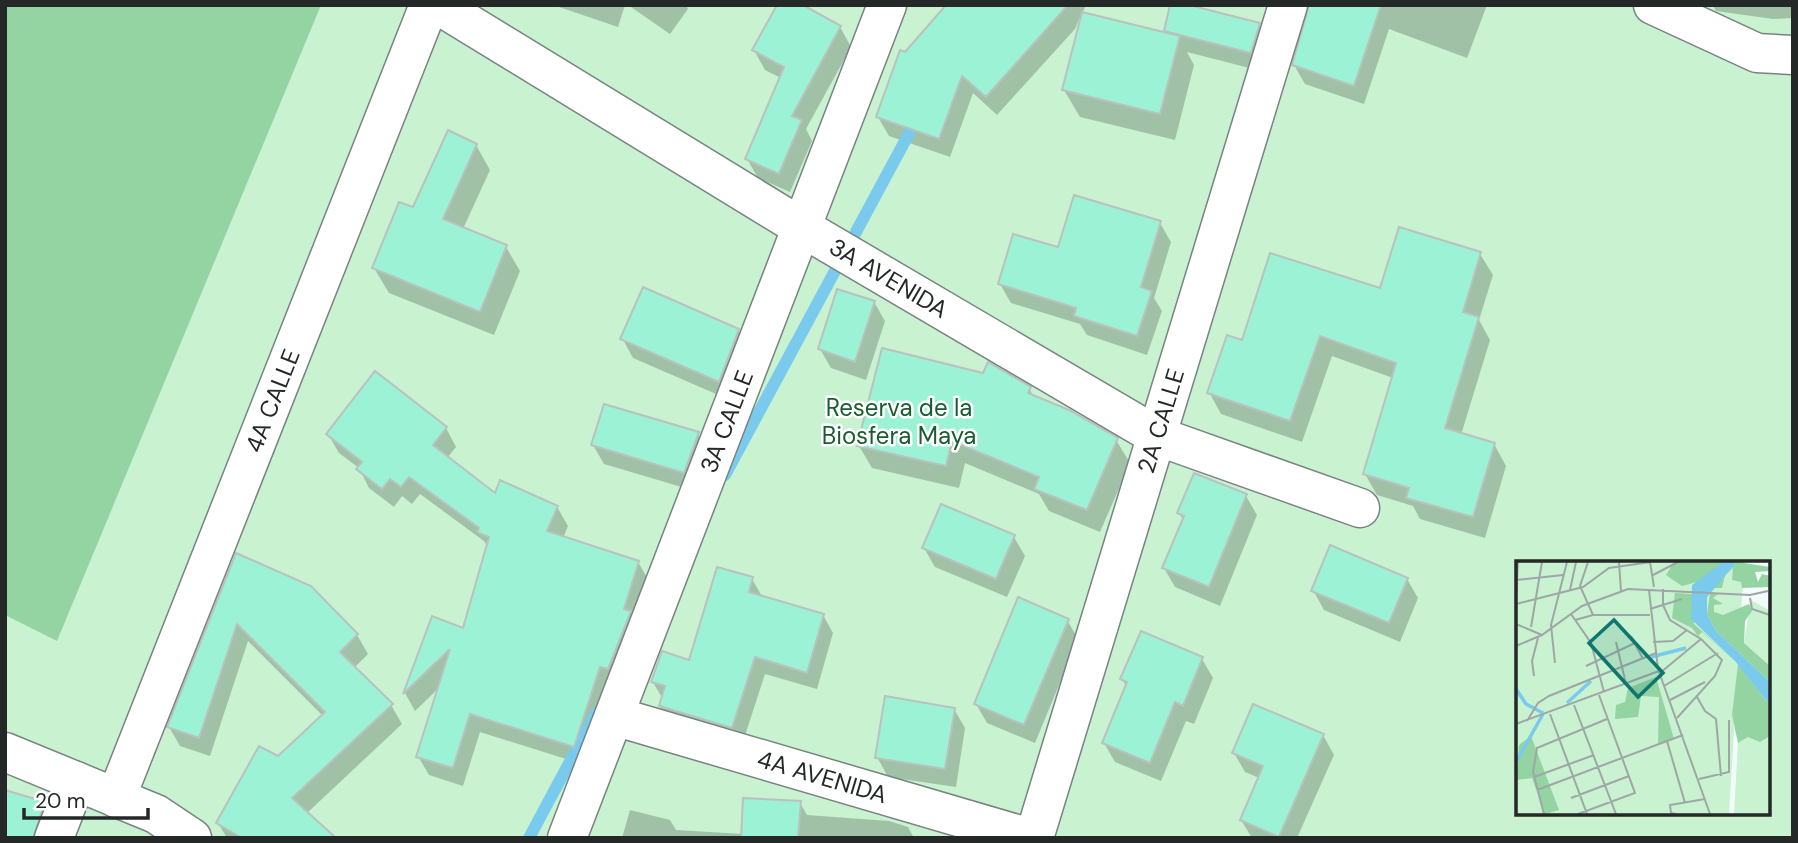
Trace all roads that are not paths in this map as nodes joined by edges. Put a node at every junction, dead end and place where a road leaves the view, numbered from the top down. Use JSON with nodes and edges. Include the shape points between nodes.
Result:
{"nodes":[{"id":1,"x":429,"y":5,"type":"edge"},
{"id":2,"x":438,"y":5,"type":"edge"},
{"id":3,"x":887,"y":5,"type":"edge"},
{"id":4,"x":1288,"y":5,"type":"edge"},
{"id":5,"x":1653,"y":5,"type":"edge"},
{"id":6,"x":1793,"y":55,"type":"edge"},
{"id":7,"x":801,"y":227,"type":"junction"},
{"id":8,"x":1157,"y":436,"type":"junction"},
{"id":9,"x":1360,"y":509,"type":"dead end"},
{"id":10,"x":614,"y":716,"type":"junction"},
{"id":11,"x":5,"y":752,"type":"edge"},
{"id":12,"x":76,"y":781,"type":"junction"},
{"id":13,"x":117,"y":798,"type":"junction"},
{"id":14,"x":54,"y":838,"type":"edge"},
{"id":15,"x":192,"y":838,"type":"edge"},
{"id":16,"x":568,"y":838,"type":"edge"},
{"id":17,"x":1032,"y":838,"type":"edge"}],
"edges":[{"from":1,"to":13,"type":"street","name":"4A CALLE"},
{"from":2,"to":7,"type":"street","name":"3A AVENIDA"},
{"from":3,"to":7,"type":"street","name":"3A CALLE"},
{"from":4,"to":8,"type":"street","name":"2A CALLE"},
{"from":5,"to":6,"type":"street","via":[[1757,53]]},
{"from":7,"to":8,"type":"street","name":"3A AVENIDA"},
{"from":7,"to":10,"type":"street","name":"3A CALLE"},
{"from":8,"to":9,"type":"street","name":"3A AVENIDA"},
{"from":8,"to":17,"type":"street","name":"2A CALLE"},
{"from":10,"to":16,"type":"street","name":"3A CALLE"},
{"from":10,"to":17,"type":"street","name":"4A AVENIDA"},
{"from":11,"to":12,"type":"street"},
{"from":12,"to":13,"type":"street"},
{"from":12,"to":14,"type":"street"},
{"from":13,"to":15,"type":"street","via":[[156,814]]}]}
